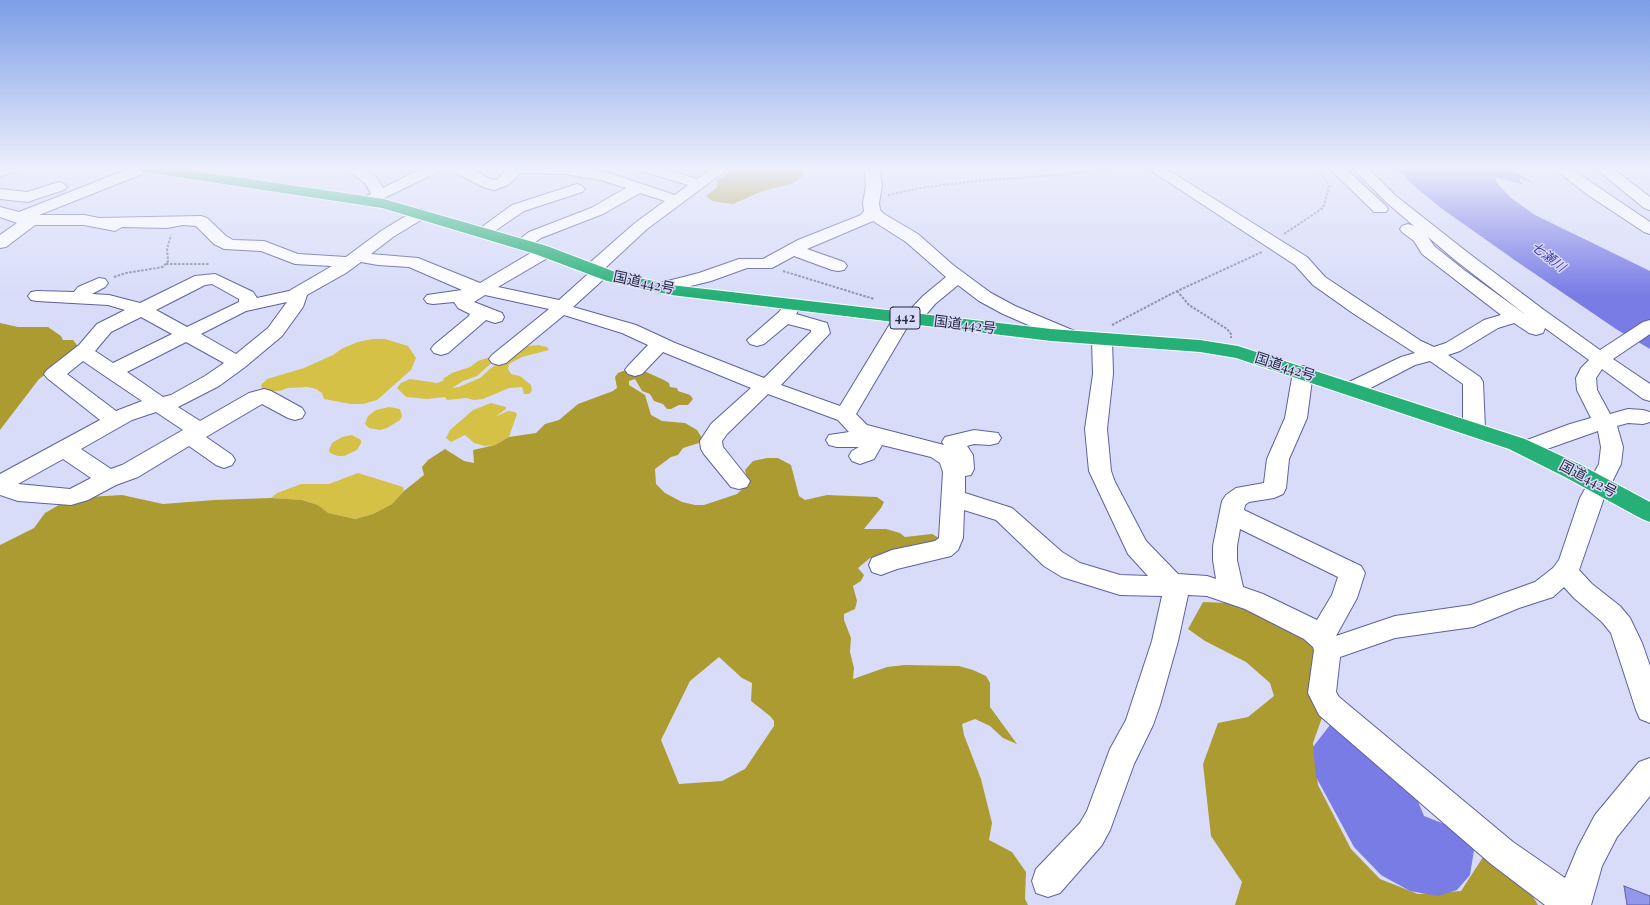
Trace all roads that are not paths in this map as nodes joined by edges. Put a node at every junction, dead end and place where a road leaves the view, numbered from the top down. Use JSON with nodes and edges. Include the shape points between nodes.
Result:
{"nodes":[{"id":1,"x":45,"y":210,"type":"edge"},
{"id":2,"x":409,"y":210,"type":"edge"},
{"id":3,"x":515,"y":210,"type":"edge"},
{"id":4,"x":598,"y":210,"type":"edge"},
{"id":5,"x":662,"y":210,"type":"edge"},
{"id":6,"x":870,"y":210,"type":"edge"},
{"id":7,"x":875,"y":210,"type":"edge"},
{"id":8,"x":1220,"y":210,"type":"edge"},
{"id":9,"x":1384,"y":210,"type":"edge"},
{"id":10,"x":1405,"y":210,"type":"edge"},
{"id":11,"x":1621,"y":210,"type":"edge"},
{"id":12,"x":0,"y":212,"type":"edge"},
{"id":13,"x":420,"y":214,"type":"junction"},
{"id":14,"x":25,"y":219,"type":"junction"},
{"id":15,"x":102,"y":222,"type":"junction"},
{"id":16,"x":122,"y":228,"type":"dead end"},
{"id":17,"x":1650,"y":229,"type":"edge"},
{"id":18,"x":483,"y":232,"type":"junction"},
{"id":19,"x":0,"y":243,"type":"edge"},
{"id":20,"x":521,"y":244,"type":"junction"},
{"id":21,"x":793,"y":249,"type":"junction"},
{"id":22,"x":545,"y":252,"type":"junction"},
{"id":23,"x":354,"y":259,"type":"junction"},
{"id":24,"x":838,"y":266,"type":"dead end"},
{"id":25,"x":596,"y":272,"type":"junction"},
{"id":26,"x":957,"y":277,"type":"junction"},
{"id":27,"x":99,"y":283,"type":"road end"},
{"id":28,"x":662,"y":288,"type":"junction"},
{"id":29,"x":299,"y":293,"type":"junction"},
{"id":30,"x":37,"y":296,"type":"dead end"},
{"id":31,"x":77,"y":297,"type":"junction"},
{"id":32,"x":477,"y":297,"type":"junction"},
{"id":33,"x":433,"y":299,"type":"dead end"},
{"id":34,"x":249,"y":304,"type":"junction"},
{"id":35,"x":563,"y":308,"type":"junction"},
{"id":36,"x":140,"y":309,"type":"junction"},
{"id":37,"x":790,"y":311,"type":"junction"},
{"id":38,"x":495,"y":317,"type":"dead end"},
{"id":39,"x":1515,"y":317,"type":"junction"},
{"id":40,"x":907,"y":318,"type":"junction"},
{"id":41,"x":1650,"y":326,"type":"edge"},
{"id":42,"x":187,"y":333,"type":"junction"},
{"id":43,"x":1070,"y":336,"type":"junction"},
{"id":44,"x":1102,"y":339,"type":"junction"},
{"id":45,"x":757,"y":340,"type":"dead end"},
{"id":46,"x":660,"y":344,"type":"junction"},
{"id":47,"x":86,"y":349,"type":"junction"},
{"id":48,"x":441,"y":349,"type":"dead end"},
{"id":49,"x":1434,"y":354,"type":"junction"},
{"id":50,"x":499,"y":359,"type":"dead end"},
{"id":51,"x":1601,"y":359,"type":"junction"},
{"id":52,"x":238,"y":363,"type":"junction"},
{"id":53,"x":635,"y":370,"type":"dead end"},
{"id":54,"x":112,"y":372,"type":"junction"},
{"id":55,"x":1303,"y":372,"type":"junction"},
{"id":56,"x":764,"y":386,"type":"junction"},
{"id":57,"x":1352,"y":389,"type":"junction"},
{"id":58,"x":1650,"y":394,"type":"edge"},
{"id":59,"x":160,"y":405,"type":"junction"},
{"id":60,"x":775,"y":409,"type":"dead end"},
{"id":61,"x":294,"y":413,"type":"dead end"},
{"id":62,"x":845,"y":415,"type":"junction"},
{"id":63,"x":1643,"y":417,"type":"dead end"},
{"id":64,"x":114,"y":421,"type":"junction"},
{"id":65,"x":1604,"y":424,"type":"junction"},
{"id":66,"x":1474,"y":429,"type":"junction"},
{"id":67,"x":195,"y":434,"type":"junction"},
{"id":68,"x":990,"y":438,"type":"dead end"},
{"id":69,"x":837,"y":440,"type":"dead end"},
{"id":70,"x":869,"y":444,"type":"junction"},
{"id":71,"x":1527,"y":448,"type":"junction"},
{"id":72,"x":65,"y":449,"type":"junction"},
{"id":73,"x":224,"y":460,"type":"dead end"},
{"id":74,"x":108,"y":479,"type":"junction"},
{"id":75,"x":739,"y":481,"type":"dead end"},
{"id":76,"x":0,"y":485,"type":"edge"},
{"id":77,"x":1599,"y":485,"type":"junction"},
{"id":78,"x":953,"y":489,"type":"junction"},
{"id":79,"x":1650,"y":513,"type":"edge"},
{"id":80,"x":1232,"y":515,"type":"junction"},
{"id":81,"x":881,"y":566,"type":"dead end"},
{"id":82,"x":1565,"y":571,"type":"junction"},
{"id":83,"x":1172,"y":584,"type":"junction"},
{"id":84,"x":1232,"y":593,"type":"junction"},
{"id":85,"x":1325,"y":643,"type":"junction"},
{"id":86,"x":1650,"y":710,"type":"edge"},
{"id":87,"x":1650,"y":772,"type":"edge"},
{"id":88,"x":1048,"y":881,"type":"dead end"},
{"id":89,"x":1574,"y":905,"type":"edge"}],
"edges":[{"from":1,"to":14,"type":"street"},
{"from":2,"to":13,"type":"highway","name":"国道442号","number":"442"},
{"from":3,"to":18,"type":"street"},
{"from":4,"to":20,"type":"street"},
{"from":5,"to":25,"type":"street","via":[[641,226]]},
{"from":6,"to":21,"type":"street","via":[[869,216]]},
{"from":7,"to":26,"type":"street","via":[[878,217],[912,238]]},
{"from":8,"to":49,"type":"street","via":[[1301,261],[1320,281],[1360,310],[1414,345]]},
{"from":9,"to":39,"type":"street","via":[[1392,220],[1419,237],[1434,255]]},
{"from":10,"to":51,"type":"street","via":[[1537,314]]},
{"from":11,"to":17,"type":"street"},
{"from":12,"to":14,"type":"street"},
{"from":13,"to":18,"type":"highway","name":"国道442号","number":"442"},
{"from":13,"to":23,"type":"street","via":[[387,234]]},
{"from":14,"to":15,"type":"street"},
{"from":14,"to":19,"type":"street"},
{"from":15,"to":16,"type":"street"},
{"from":15,"to":23,"type":"street","via":[[202,221],[220,240],[230,245],[264,246],[295,259]]},
{"from":18,"to":20,"type":"highway","name":"国道442号","number":"442"},
{"from":20,"to":22,"type":"highway","name":"国道442号","number":"442"},
{"from":21,"to":24,"type":"street","via":[[809,258]]},
{"from":21,"to":28,"type":"street","via":[[771,262],[745,263]]},
{"from":22,"to":25,"type":"highway","name":"国道442号","number":"442"},
{"from":22,"to":32,"type":"street"},
{"from":23,"to":29,"type":"street"},
{"from":23,"to":32,"type":"street","via":[[412,262],[462,284]]},
{"from":25,"to":28,"type":"highway","name":"国道442号","number":"442"},
{"from":25,"to":35,"type":"street"},
{"from":26,"to":40,"type":"street"},
{"from":26,"to":43,"type":"street","via":[[998,304]]},
{"from":27,"to":31,"type":"street"},
{"from":28,"to":37,"type":"highway","name":"国道442号","number":"442"},
{"from":29,"to":34,"type":"street","via":[[282,299]]},
{"from":29,"to":52,"type":"street","via":[[294,308],[281,325]]},
{"from":30,"to":31,"type":"street"},
{"from":31,"to":36,"type":"street","via":[[109,300]]},
{"from":32,"to":33,"type":"street"},
{"from":32,"to":35,"type":"street"},
{"from":32,"to":38,"type":"street"},
{"from":32,"to":48,"type":"street","via":[[478,318]]},
{"from":34,"to":36,"type":"street","via":[[247,296],[212,278]]},
{"from":34,"to":42,"type":"street"},
{"from":35,"to":46,"type":"street","via":[[622,326]]},
{"from":35,"to":50,"type":"street"},
{"from":36,"to":42,"type":"street"},
{"from":36,"to":47,"type":"street","via":[[104,328]]},
{"from":37,"to":40,"type":"highway","name":"国道442号","number":"442"},
{"from":37,"to":45,"type":"street"},
{"from":37,"to":56,"type":"street","via":[[792,320],[816,325],[820,327],[821,333]]},
{"from":39,"to":49,"type":"street","via":[[1491,324],[1453,347]]},
{"from":39,"to":51,"type":"street"},
{"from":40,"to":43,"type":"highway","name":"国道442号","number":"442"},
{"from":40,"to":62,"type":"street"},
{"from":41,"to":51,"type":"street"},
{"from":42,"to":52,"type":"street"},
{"from":42,"to":54,"type":"street"},
{"from":43,"to":44,"type":"highway","name":"国道442号","number":"442"},
{"from":44,"to":55,"type":"highway","name":"国道442号","number":"442","via":[[1200,346],[1230,351]]},
{"from":44,"to":83,"type":"street","via":[[1103,374],[1096,429],[1100,471],[1141,553]]},
{"from":46,"to":53,"type":"street"},
{"from":46,"to":56,"type":"street"},
{"from":47,"to":54,"type":"street","via":[[85,353]]},
{"from":47,"to":64,"type":"street","via":[[54,374]]},
{"from":49,"to":57,"type":"street","via":[[1408,361]]},
{"from":49,"to":66,"type":"street","via":[[1473,382]]},
{"from":51,"to":58,"type":"street"},
{"from":51,"to":65,"type":"street","via":[[1588,372],[1586,383]]},
{"from":52,"to":59,"type":"street","via":[[187,396]]},
{"from":54,"to":59,"type":"street"},
{"from":55,"to":57,"type":"highway","name":"国道442号","number":"442"},
{"from":55,"to":80,"type":"street","via":[[1296,418],[1278,459],[1275,488],[1270,492],[1239,497],[1234,501]]},
{"from":56,"to":60,"type":"street","via":[[778,402]]},
{"from":56,"to":62,"type":"street"},
{"from":56,"to":75,"type":"street","via":[[719,429],[711,444],[712,449]]},
{"from":57,"to":66,"type":"highway","name":"国道442号","number":"442"},
{"from":59,"to":64,"type":"street","via":[[137,410]]},
{"from":59,"to":67,"type":"street"},
{"from":61,"to":67,"type":"street","via":[[264,396],[256,398]]},
{"from":62,"to":70,"type":"street"},
{"from":63,"to":65,"type":"street","via":[[1628,416]]},
{"from":64,"to":72,"type":"street"},
{"from":65,"to":71,"type":"street","via":[[1578,429]]},
{"from":65,"to":77,"type":"street","via":[[1610,438],[1612,455]]},
{"from":66,"to":71,"type":"highway","name":"国道442号","number":"442"},
{"from":67,"to":73,"type":"street"},
{"from":67,"to":74,"type":"street","via":[[130,471]]},
{"from":68,"to":78,"type":"street","via":[[974,437],[953,442],[962,455],[964,472],[957,479]]},
{"from":69,"to":70,"type":"street"},
{"from":70,"to":78,"type":"street","via":[[942,453],[952,461]]},
{"from":71,"to":77,"type":"highway","name":"国道442号","number":"442"},
{"from":72,"to":74,"type":"street"},
{"from":72,"to":76,"type":"street"},
{"from":74,"to":76,"type":"street","via":[[71,497],[18,493]]},
{"from":77,"to":79,"type":"highway","name":"国道442号","number":"442"},
{"from":77,"to":82,"type":"street","via":[[1570,564]]},
{"from":78,"to":81,"type":"street","via":[[951,538],[946,547],[936,552],[892,560]]},
{"from":78,"to":83,"type":"street","via":[[1004,514],[1053,559],[1071,570],[1120,585]]},
{"from":80,"to":84,"type":"street","via":[[1225,560]]},
{"from":80,"to":85,"type":"street","via":[[1352,573]]},
{"from":82,"to":85,"type":"street","via":[[1544,590],[1473,616],[1395,627]]},
{"from":82,"to":86,"type":"street","via":[[1621,626],[1629,643]]},
{"from":83,"to":84,"type":"street","via":[[1193,584]]},
{"from":83,"to":88,"type":"street","via":[[1175,595],[1167,634],[1139,725],[1121,759],[1091,834]]},
{"from":84,"to":85,"type":"street","via":[[1264,606]]},
{"from":85,"to":89,"type":"street","via":[[1322,693],[1329,706],[1502,853]]},
{"from":87,"to":89,"type":"street","via":[[1606,826],[1585,868]]}]}
